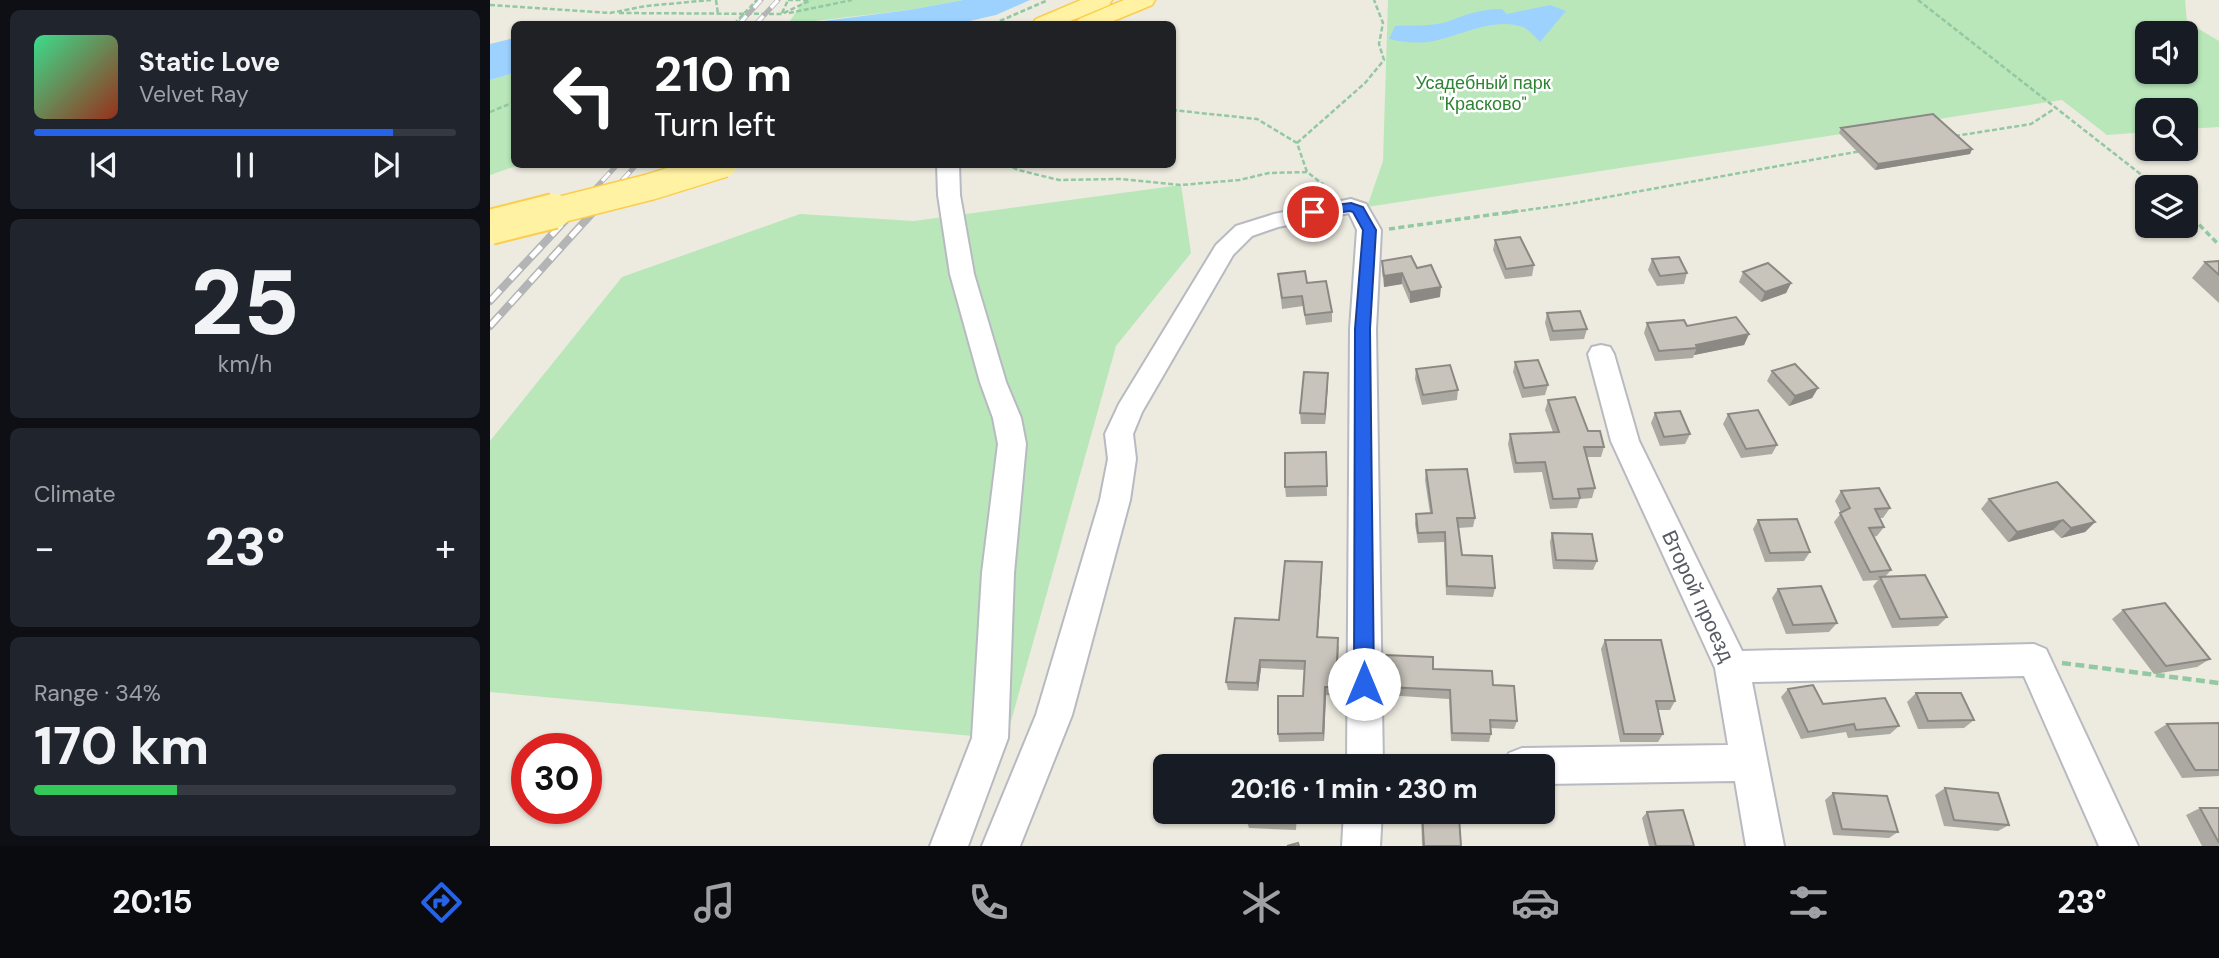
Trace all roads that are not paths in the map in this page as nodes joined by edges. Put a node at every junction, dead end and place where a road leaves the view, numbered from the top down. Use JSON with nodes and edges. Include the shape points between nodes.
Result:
{"nodes":[{"id":1,"x":1101,"y":0,"type":"edge"},
{"id":2,"x":1144,"y":0,"type":"edge"},
{"id":3,"x":1051,"y":21,"type":"edge"},
{"id":4,"x":1094,"y":21,"type":"edge"},
{"id":5,"x":637,"y":168,"type":"edge"},
{"id":6,"x":711,"y":168,"type":"edge"},
{"id":7,"x":948,"y":168,"type":"edge"},
{"id":8,"x":490,"y":204,"type":"edge"},
{"id":9,"x":490,"y":227,"type":"edge"},
{"id":10,"x":1601,"y":354,"type":"dead end"},
{"id":11,"x":1732,"y":667,"type":"junction"},
{"id":12,"x":1364,"y":754,"type":"edge"},
{"id":13,"x":1751,"y":763,"type":"junction"},
{"id":14,"x":1555,"y":766,"type":"edge"},
{"id":15,"x":1362,"y":824,"type":"edge"},
{"id":16,"x":949,"y":846,"type":"edge"},
{"id":17,"x":1002,"y":846,"type":"edge"},
{"id":18,"x":1361,"y":846,"type":"edge"},
{"id":19,"x":1765,"y":846,"type":"edge"},
{"id":20,"x":2119,"y":846,"type":"edge"}],
"edges":[{"from":1,"to":3,"type":"main road"},
{"from":2,"to":4,"type":"main road"},
{"from":5,"to":8,"type":"main road"},
{"from":6,"to":9,"type":"main road","bridge":true},
{"from":7,"to":16,"type":"street","via":[[962,274],[1012,444],[998,573],[990,738]]},
{"from":10,"to":11,"type":"street","name":"Второй проезд","via":[[1625,441]]},
{"from":11,"to":13,"type":"street","name":"Второй проезд"},
{"from":11,"to":20,"type":"street","via":[[2035,660]]},
{"from":12,"to":17,"type":"street","via":[[1363,329],[1369,230],[1359,209],[1351,206],[1274,220],[1244,231],[1224,250],[1129,411],[1118,435],[1122,459],[1115,500],[1054,715]]},
{"from":13,"to":14,"type":"street"},
{"from":13,"to":19,"type":"street","name":"Второй проезд"},
{"from":15,"to":18,"type":"street"}]}
